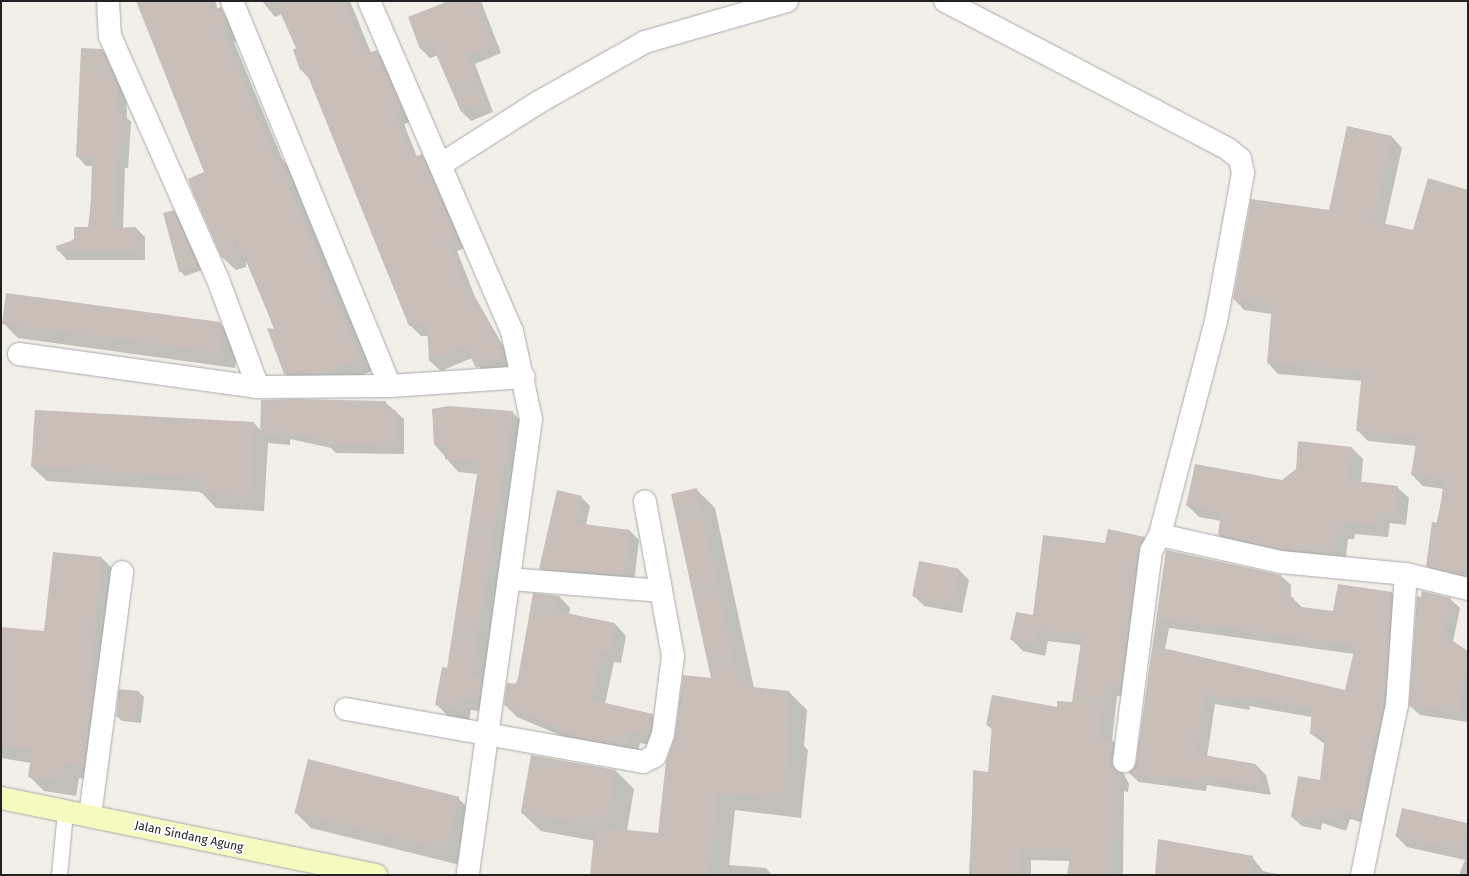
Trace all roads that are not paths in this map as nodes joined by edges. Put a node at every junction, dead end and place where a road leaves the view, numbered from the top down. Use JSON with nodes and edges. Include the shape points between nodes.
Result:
{"nodes":[{"id":1,"x":108,"y":1,"type":"edge"},
{"id":2,"x":232,"y":1,"type":"edge"},
{"id":3,"x":787,"y":1,"type":"edge"},
{"id":4,"x":945,"y":1,"type":"edge"},
{"id":5,"x":373,"y":2,"type":"edge"},
{"id":6,"x":440,"y":165,"type":"junction"},
{"id":7,"x":20,"y":354,"type":"dead end"},
{"id":8,"x":524,"y":376,"type":"junction"},
{"id":9,"x":390,"y":386,"type":"junction"},
{"id":10,"x":258,"y":387,"type":"junction"},
{"id":11,"x":645,"y":502,"type":"dead end"},
{"id":12,"x":1160,"y":535,"type":"junction"},
{"id":13,"x":122,"y":572,"type":"dead end"},
{"id":14,"x":1406,"y":574,"type":"junction"},
{"id":15,"x":509,"y":579,"type":"junction"},
{"id":16,"x":1468,"y":589,"type":"edge"},
{"id":17,"x":661,"y":591,"type":"junction"},
{"id":18,"x":346,"y":709,"type":"dead end"},
{"id":19,"x":486,"y":736,"type":"junction"},
{"id":20,"x":1124,"y":761,"type":"dead end"},
{"id":21,"x":1,"y":798,"type":"edge"},
{"id":22,"x":65,"y":811,"type":"junction"},
{"id":23,"x":90,"y":816,"type":"junction"},
{"id":24,"x":326,"y":870,"type":"edge"},
{"id":25,"x":59,"y":875,"type":"edge"},
{"id":26,"x":376,"y":875,"type":"edge"},
{"id":27,"x":468,"y":875,"type":"edge"},
{"id":28,"x":1362,"y":875,"type":"edge"}],
"edges":[{"from":1,"to":10,"type":"street","via":[[110,36],[217,277]]},
{"from":2,"to":9,"type":"street"},
{"from":3,"to":6,"type":"street","via":[[645,42],[539,102]]},
{"from":4,"to":12,"type":"street","via":[[1228,149],[1240,159],[1242,180],[1216,322]]},
{"from":5,"to":6,"type":"street"},
{"from":6,"to":8,"type":"street","via":[[512,331]]},
{"from":7,"to":10,"type":"street"},
{"from":8,"to":9,"type":"street"},
{"from":8,"to":15,"type":"street","via":[[531,419]]},
{"from":9,"to":10,"type":"street"},
{"from":11,"to":17,"type":"street"},
{"from":12,"to":14,"type":"street","via":[[1282,562]]},
{"from":12,"to":20,"type":"street","via":[[1151,551]]},
{"from":13,"to":23,"type":"street"},
{"from":14,"to":16,"type":"street"},
{"from":14,"to":28,"type":"street","via":[[1397,706]]},
{"from":15,"to":17,"type":"street"},
{"from":15,"to":19,"type":"street"},
{"from":17,"to":19,"type":"street","via":[[673,656],[663,734],[655,756],[643,762]]},
{"from":18,"to":19,"type":"street"},
{"from":19,"to":27,"type":"street"},
{"from":21,"to":22,"type":"main road","name":"Jalan Sindang Agung"},
{"from":22,"to":23,"type":"main road","name":"Jalan Sindang Agung"},
{"from":22,"to":25,"type":"lane"},
{"from":23,"to":24,"type":"main road","name":"Jalan Sindang Agung"},
{"from":24,"to":26,"type":"main road","name":"Jalan Sindang Agung"}]}
